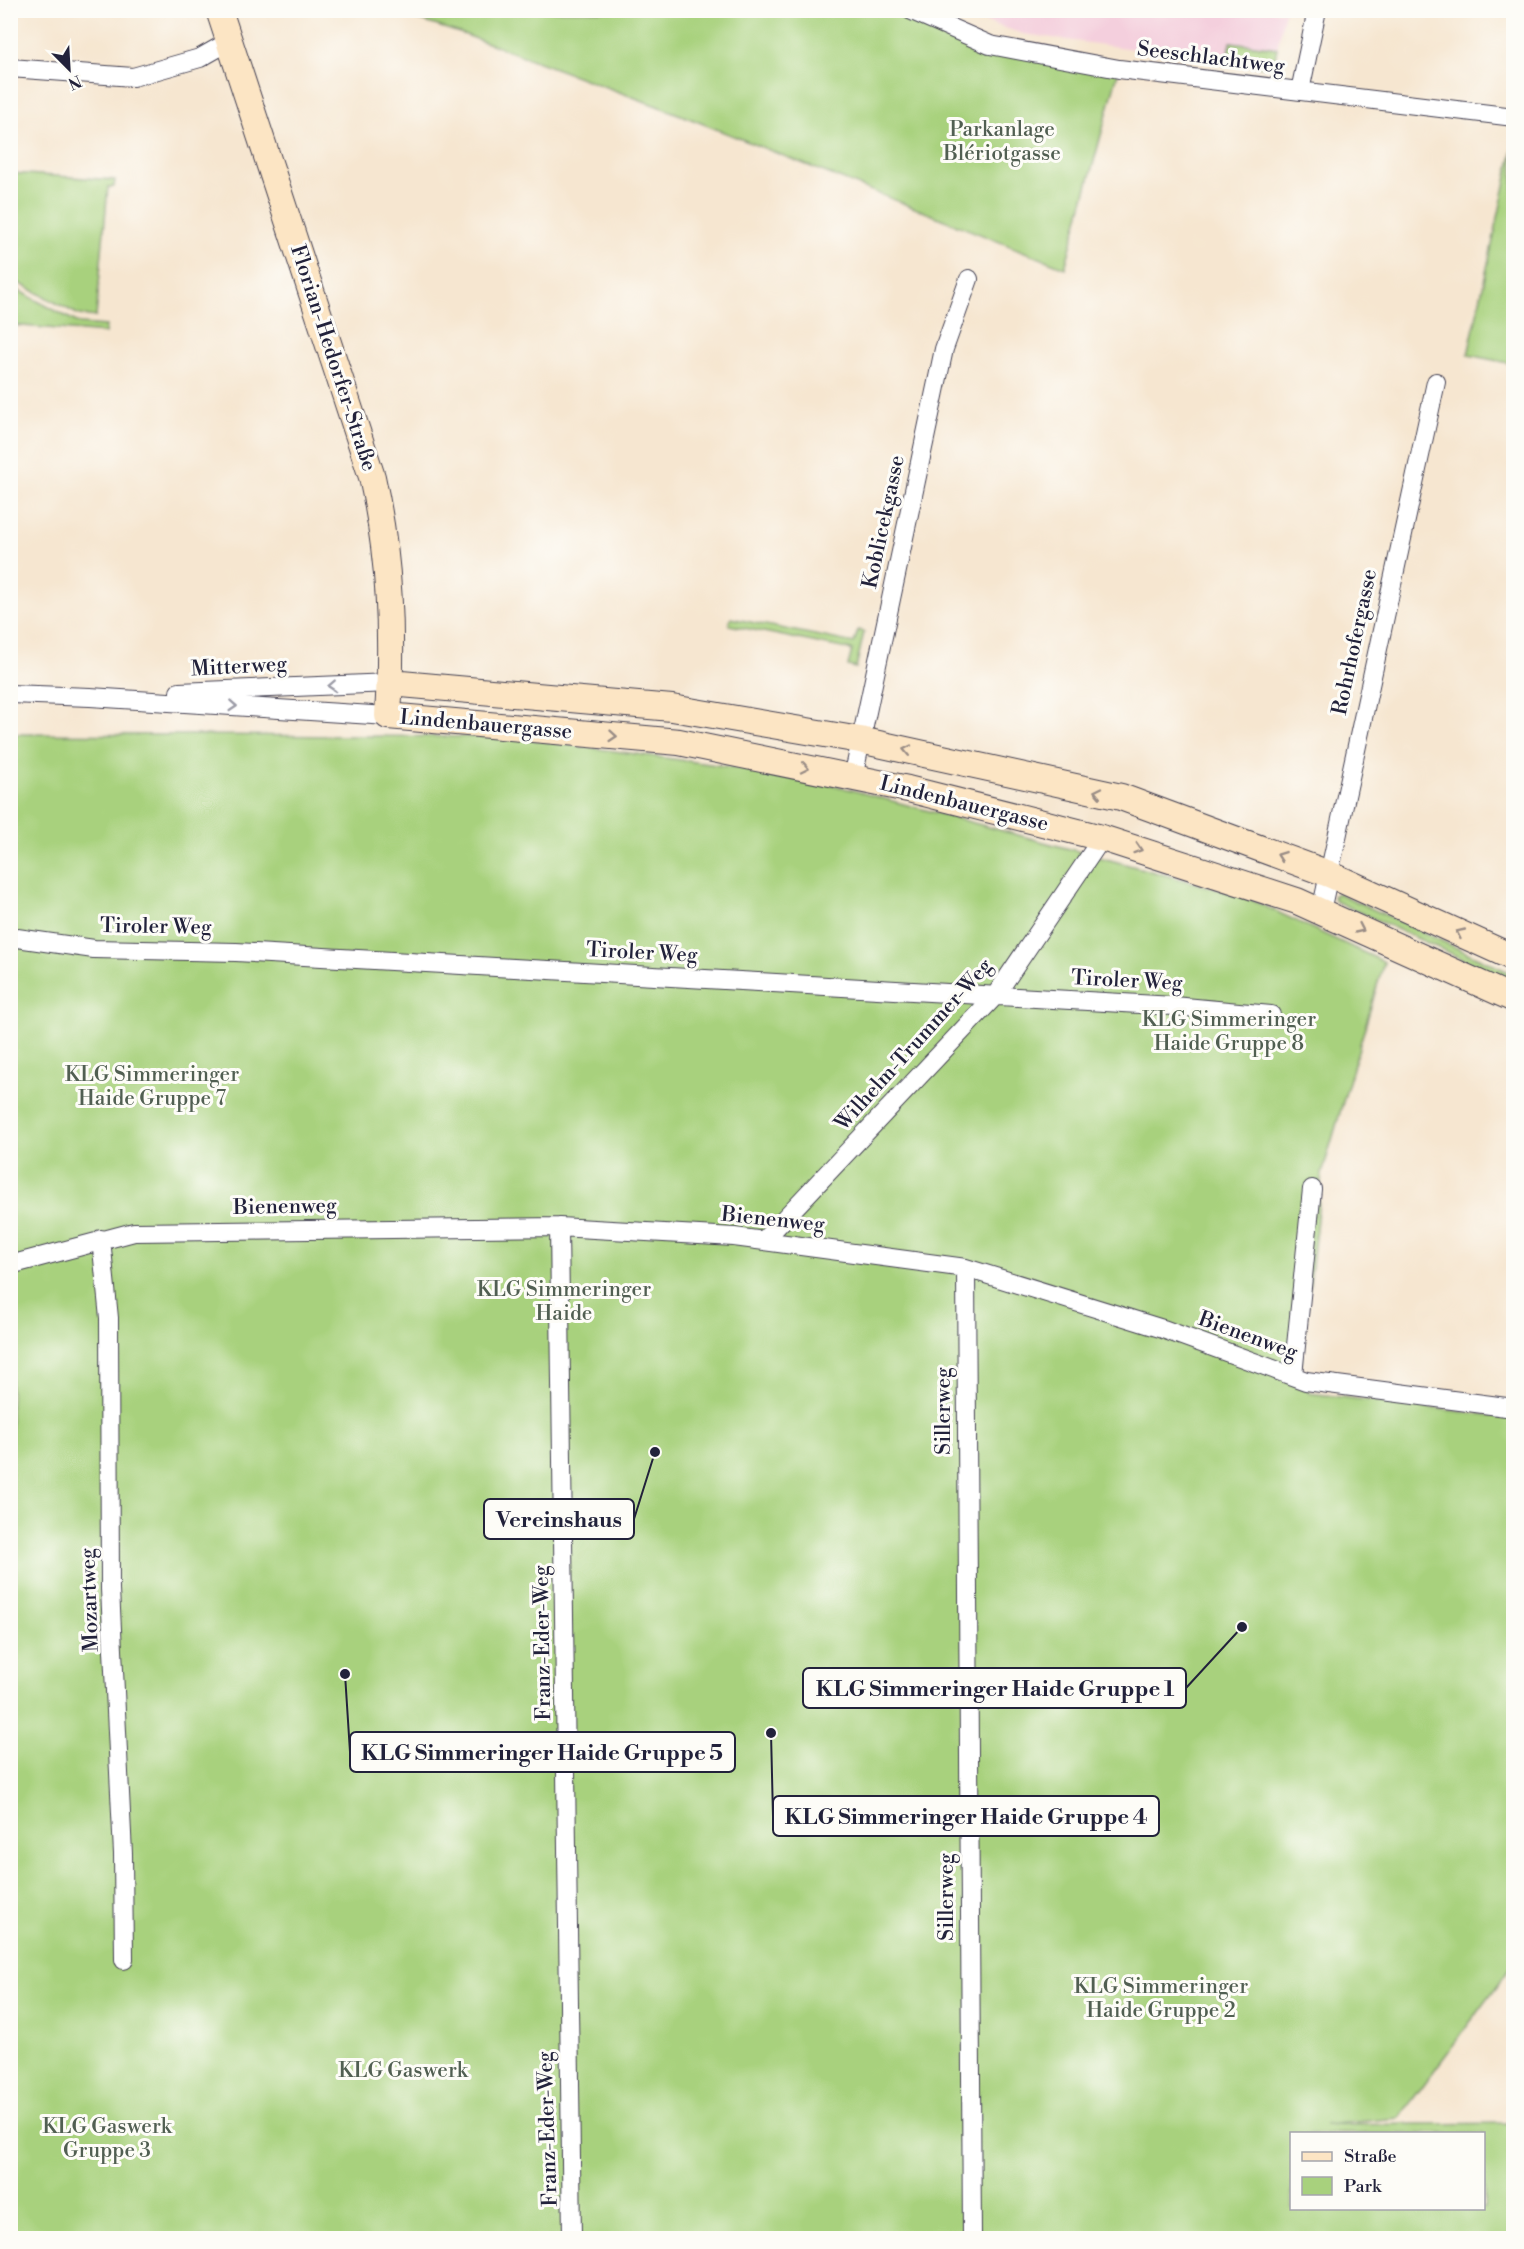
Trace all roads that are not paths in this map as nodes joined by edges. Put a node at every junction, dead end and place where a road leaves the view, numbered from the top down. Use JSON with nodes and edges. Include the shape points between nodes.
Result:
{"nodes":[{"id":1,"x":219,"y":10,"type":"edge"},
{"id":2,"x":910,"y":10,"type":"edge"},
{"id":3,"x":1317,"y":10,"type":"edge"},
{"id":4,"x":230,"y":41,"type":"junction"},
{"id":5,"x":10,"y":68,"type":"edge"},
{"id":6,"x":1300,"y":91,"type":"junction"},
{"id":7,"x":1514,"y":117,"type":"edge"},
{"id":8,"x":969,"y":279,"type":"dead end"},
{"id":9,"x":1436,"y":382,"type":"dead end"},
{"id":10,"x":390,"y":683,"type":"junction"},
{"id":11,"x":10,"y":694,"type":"edge"},
{"id":12,"x":90,"y":697,"type":"junction"},
{"id":13,"x":388,"y":716,"type":"junction"},
{"id":14,"x":860,"y":740,"type":"junction"},
{"id":15,"x":853,"y":778,"type":"junction"},
{"id":16,"x":1102,"y":838,"type":"junction"},
{"id":17,"x":1329,"y":874,"type":"junction"},
{"id":18,"x":1321,"y":911,"type":"junction"},
{"id":19,"x":10,"y":937,"type":"edge"},
{"id":20,"x":1514,"y":958,"type":"edge"},
{"id":21,"x":995,"y":996,"type":"junction"},
{"id":22,"x":1514,"y":999,"type":"edge"},
{"id":23,"x":1271,"y":1015,"type":"dead end"},
{"id":24,"x":1312,"y":1188,"type":"dead end"},
{"id":25,"x":559,"y":1227,"type":"junction"},
{"id":26,"x":101,"y":1239,"type":"junction"},
{"id":27,"x":764,"y":1240,"type":"junction"},
{"id":28,"x":10,"y":1265,"type":"edge"},
{"id":29,"x":966,"y":1268,"type":"junction"},
{"id":30,"x":1293,"y":1376,"type":"junction"},
{"id":31,"x":1514,"y":1408,"type":"edge"},
{"id":32,"x":124,"y":1960,"type":"dead end"},
{"id":33,"x":572,"y":2238,"type":"edge"},
{"id":34,"x":972,"y":2238,"type":"edge"}],
"edges":[{"from":1,"to":4,"type":"street","name":"Florian-Hedorfer-Straße"},
{"from":2,"to":6,"type":"street","name":"Seeschlachtweg","via":[[990,45],[1175,77]]},
{"from":3,"to":6,"type":"street"},
{"from":4,"to":5,"type":"street","via":[[200,58],[133,77]]},
{"from":4,"to":10,"type":"street","name":"Florian-Hedorfer-Straße","via":[[372,477],[384,535],[390,608]]},
{"from":6,"to":7,"type":"street","name":"Seeschlachtweg"},
{"from":8,"to":14,"type":"street","name":"Koblicekgasse","via":[[944,349]]},
{"from":9,"to":17,"type":"street","name":"Rohrhofergasse"},
{"from":10,"to":12,"type":"street","name":"Mitterweg","one_way":true},
{"from":10,"to":13,"type":"street","name":"Florian-Hedorfer-Straße"},
{"from":10,"to":14,"type":"street","name":"Lindenbauergasse","via":[[672,708]]},
{"from":11,"to":12,"type":"street","name":"Mitterweg"},
{"from":12,"to":13,"type":"street","name":"Mitterweg","one_way":true},
{"from":13,"to":15,"type":"street","name":"Lindenbauergasse","one_way":true,"via":[[679,742]]},
{"from":14,"to":15,"type":"street","name":"Koblicekgasse"},
{"from":17,"to":14,"type":"street","name":"Lindenbauergasse","one_way":true,"via":[[1121,797]]},
{"from":15,"to":16,"type":"street","name":"Lindenbauergasse"},
{"from":16,"to":18,"type":"street","name":"Lindenbauergasse","one_way":true},
{"from":16,"to":21,"type":"street","name":"Wilhelm-Trummer-Weg"},
{"from":17,"to":18,"type":"street","name":"Rohrhofergasse"},
{"from":20,"to":17,"type":"street","name":"Lindenbauergasse","one_way":true},
{"from":18,"to":22,"type":"street","name":"Lindenbauergasse","one_way":true},
{"from":19,"to":21,"type":"street","name":"Tiroler Weg","via":[[94,949],[236,952]]},
{"from":21,"to":23,"type":"street","name":"Tiroler Weg"},
{"from":21,"to":27,"type":"street","name":"Wilhelm-Trummer-Weg"},
{"from":24,"to":30,"type":"street"},
{"from":25,"to":26,"type":"street","name":"Bienenweg","via":[[134,1232]]},
{"from":25,"to":27,"type":"street","name":"Bienenweg"},
{"from":25,"to":33,"type":"street","name":"Franz-Eder-Weg"},
{"from":26,"to":28,"type":"street","name":"Bienenweg"},
{"from":26,"to":32,"type":"street","name":"Mozartweg","via":[[109,1318],[110,1589]]},
{"from":27,"to":29,"type":"street","name":"Bienenweg"},
{"from":29,"to":30,"type":"street","name":"Bienenweg","via":[[1163,1329]]},
{"from":29,"to":34,"type":"street","name":"Sillerweg"},
{"from":30,"to":31,"type":"street","name":"Bienenweg","via":[[1306,1381]]}]}
